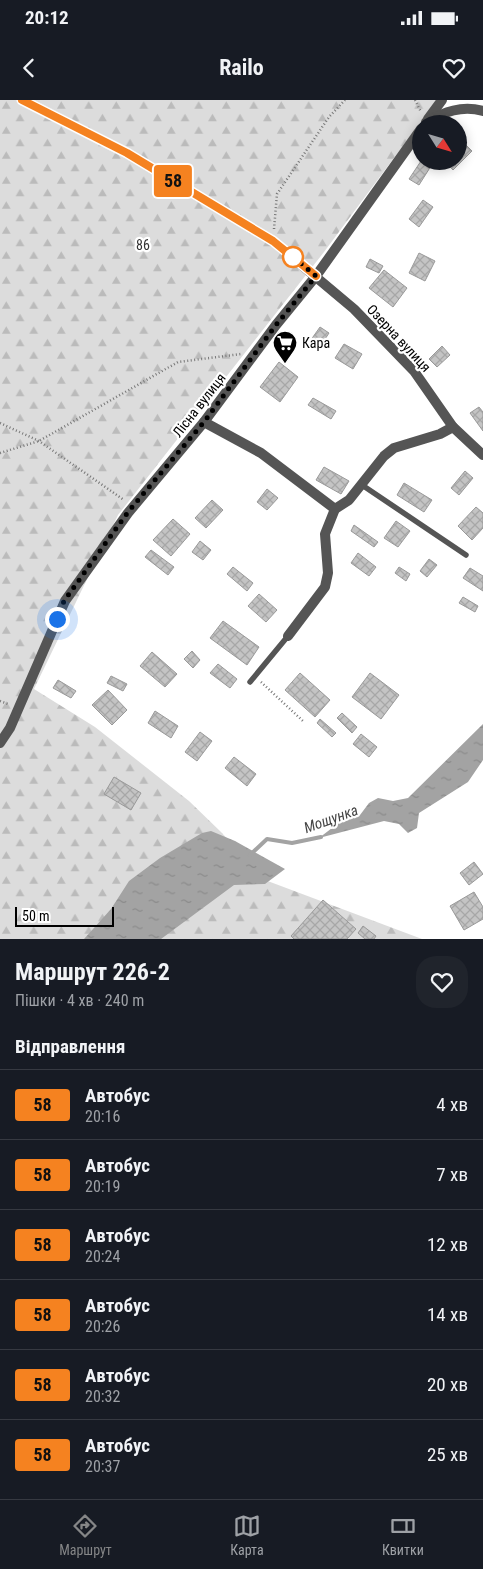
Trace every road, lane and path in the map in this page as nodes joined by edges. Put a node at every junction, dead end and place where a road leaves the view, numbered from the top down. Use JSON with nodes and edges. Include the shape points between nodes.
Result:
{"nodes":[{"id":1,"x":22,"y":100,"type":"edge"},
{"id":2,"x":345,"y":100,"type":"edge"},
{"id":3,"x":442,"y":100,"type":"edge"},
{"id":4,"x":483,"y":111,"type":"edge"},
{"id":5,"x":431,"y":115,"type":"edge"},
{"id":6,"x":440,"y":115,"type":"edge"},
{"id":7,"x":412,"y":142,"type":"edge"},
{"id":8,"x":273,"y":241,"type":"junction"},
{"id":9,"x":316,"y":276,"type":"junction"},
{"id":10,"x":258,"y":352,"type":"junction"},
{"id":11,"x":204,"y":422,"type":"junction"},
{"id":12,"x":0,"y":423,"type":"edge"},
{"id":13,"x":453,"y":427,"type":"junction"},
{"id":14,"x":39,"y":441,"type":"junction"},
{"id":15,"x":0,"y":453,"type":"edge"},
{"id":16,"x":483,"y":456,"type":"edge"},
{"id":17,"x":362,"y":485,"type":"junction"},
{"id":18,"x":133,"y":506,"type":"junction"},
{"id":19,"x":335,"y":509,"type":"junction"},
{"id":20,"x":466,"y":556,"type":"dead end"},
{"id":21,"x":288,"y":636,"type":"joint"},
{"id":22,"x":255,"y":676,"type":"junction"},
{"id":23,"x":250,"y":682,"type":"dead end"},
{"id":24,"x":304,"y":722,"type":"dead end"},
{"id":25,"x":0,"y":743,"type":"edge"}],
"edges":[{"from":1,"to":8,"type":"street","name":"Озерна вулиця","via":[[127,153]]},
{"from":2,"to":8,"type":"path","via":[[329,117],[277,194]]},
{"from":3,"to":5,"type":"street","name":"Лісна вулиця"},
{"from":4,"to":6,"type":"street","via":[[464,108]]},
{"from":7,"to":9,"type":"street","name":"Лісна вулиця"},
{"from":8,"to":9,"type":"street","name":"Озерна вулиця"},
{"from":9,"to":10,"type":"street","name":"Лісна вулиця"},
{"from":9,"to":13,"type":"street","name":"Озерна вулиця","via":[[354,309],[414,371]]},
{"from":10,"to":11,"type":"street","name":"Лісна вулиця"},
{"from":10,"to":14,"type":"path","via":[[178,362]]},
{"from":11,"to":18,"type":"street","name":"Лісна вулиця"},
{"from":11,"to":19,"type":"street","via":[[261,453]]},
{"from":12,"to":14,"type":"path"},
{"from":13,"to":16,"type":"street","name":"Озерна вулиця"},
{"from":13,"to":17,"type":"street","via":[[394,448]]},
{"from":14,"to":15,"type":"path"},
{"from":14,"to":18,"type":"path"},
{"from":17,"to":19,"type":"street","via":[[349,500]]},
{"from":17,"to":20,"type":"lane"},
{"from":18,"to":25,"type":"street","name":"Лісна вулиця","via":[[64,601],[10,728]]},
{"from":19,"to":21,"type":"street","via":[[325,534],[328,573],[325,587]]},
{"from":21,"to":22,"type":"lane"},
{"from":22,"to":23,"type":"lane"},
{"from":22,"to":24,"type":"path"}]}
